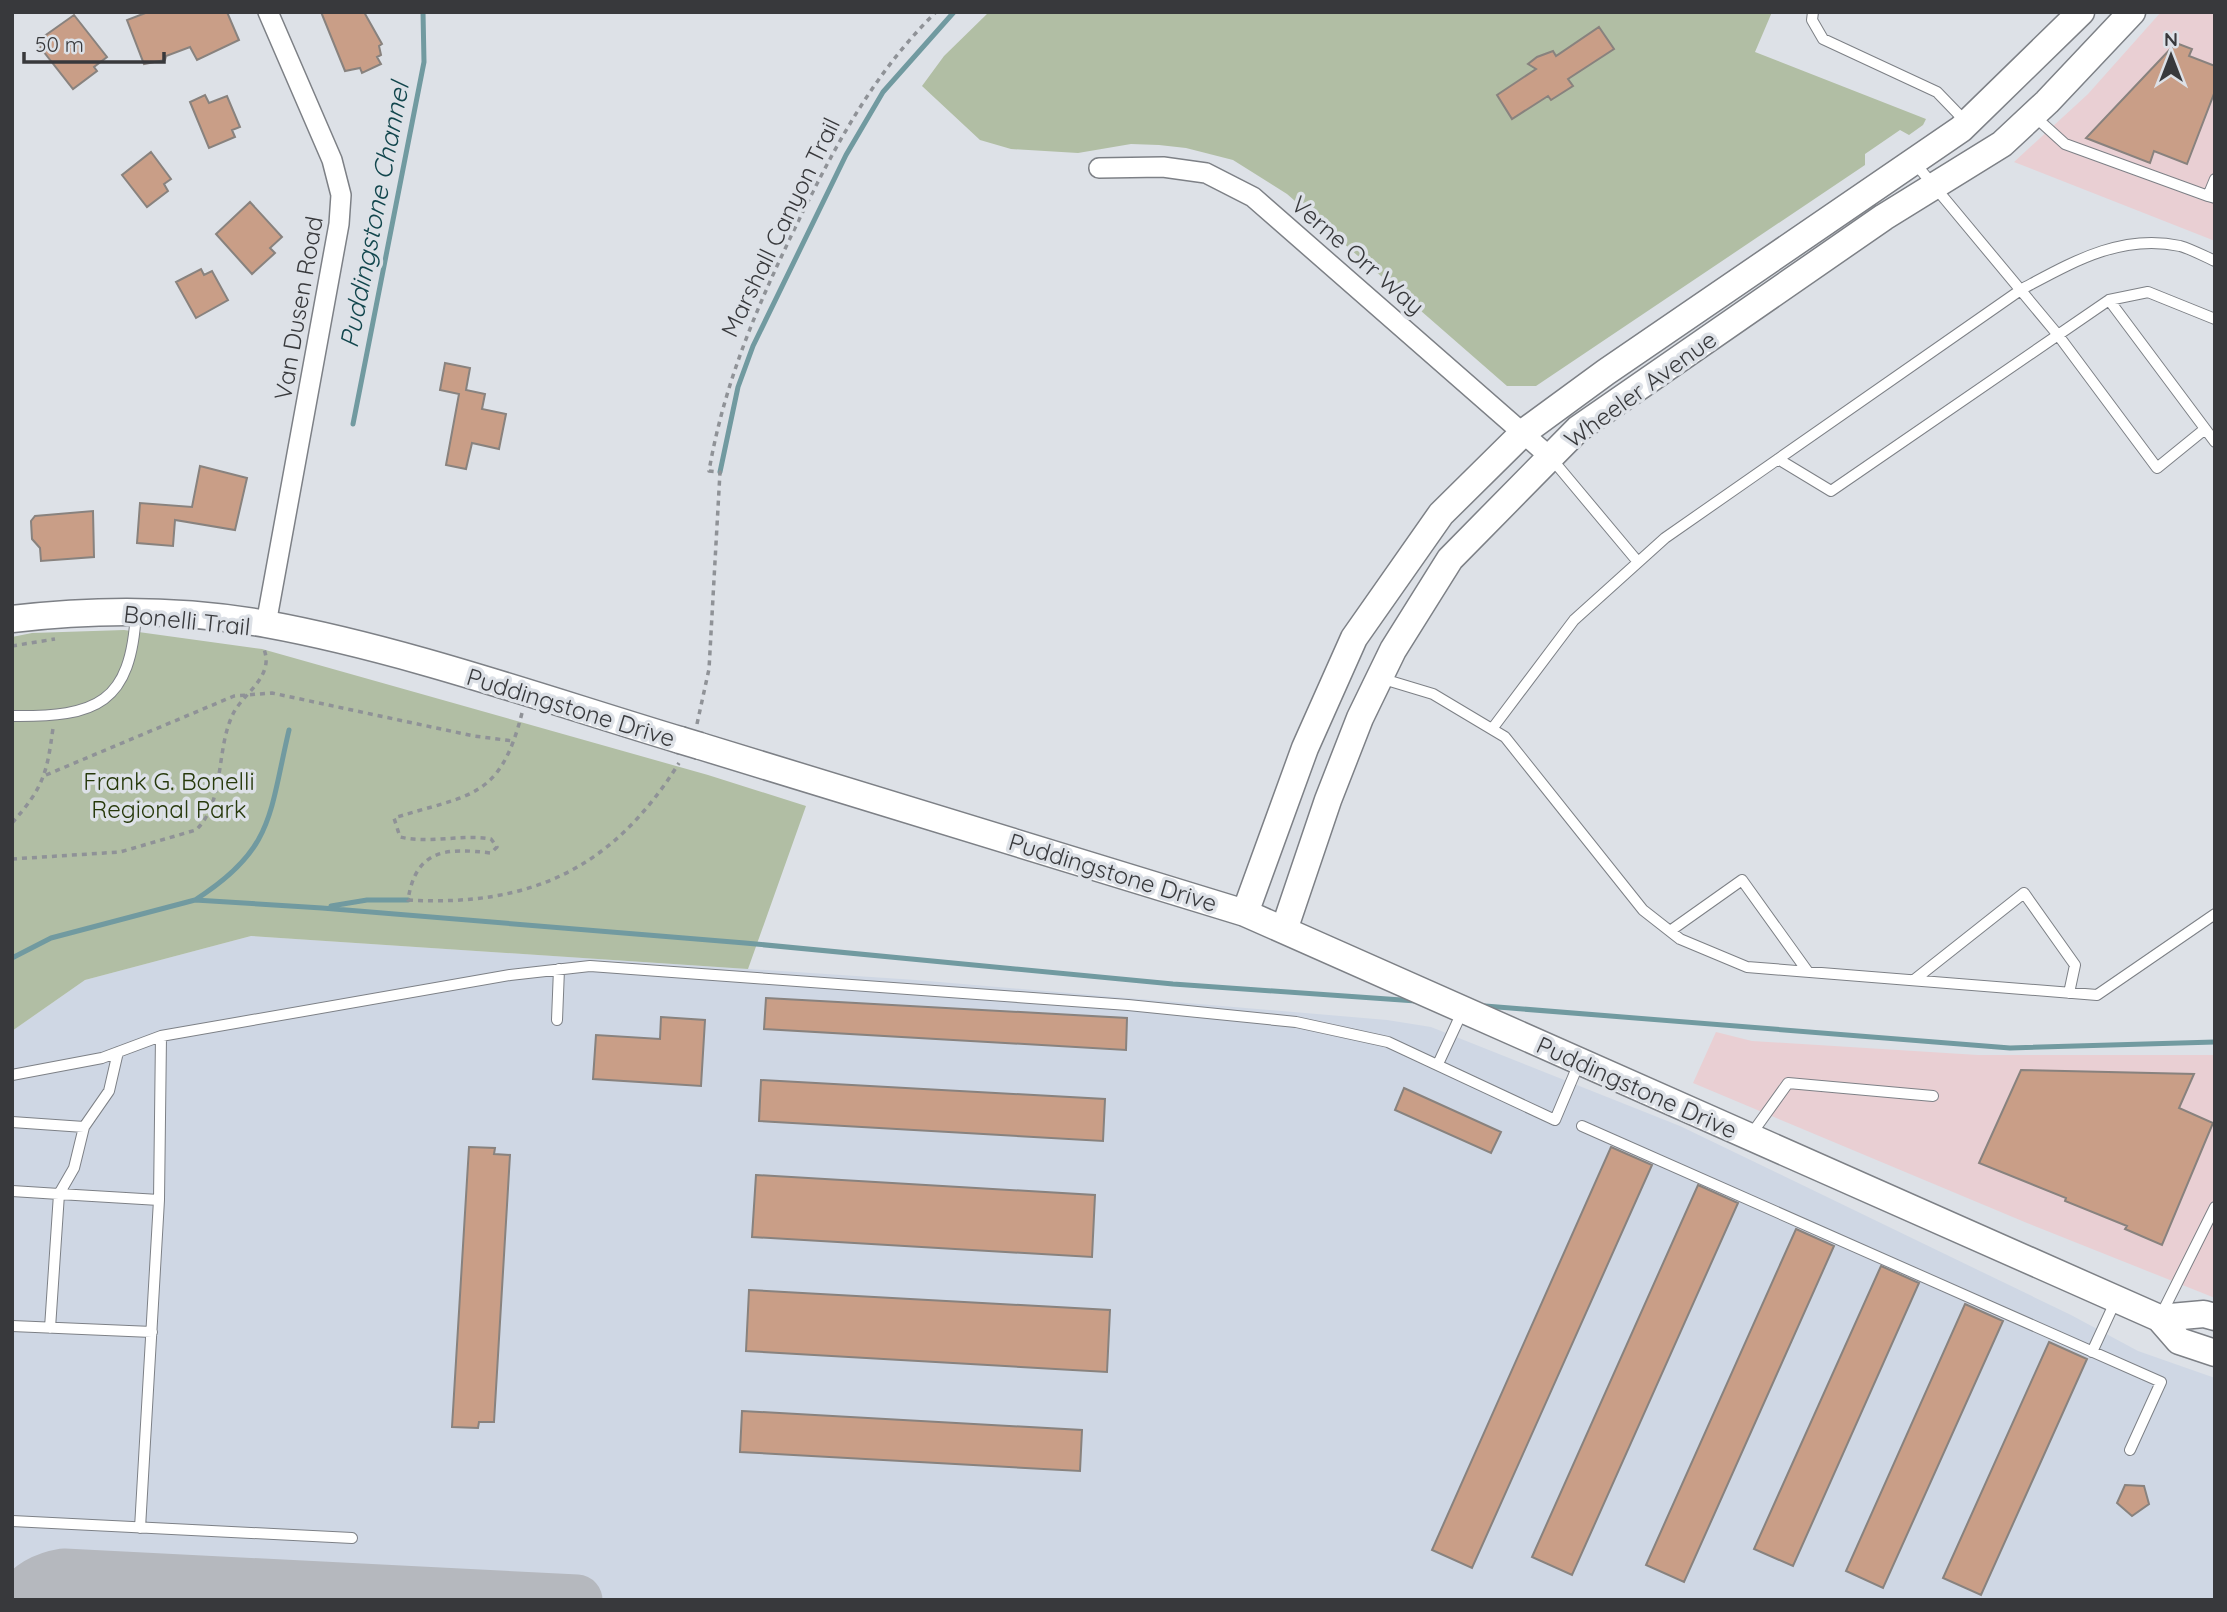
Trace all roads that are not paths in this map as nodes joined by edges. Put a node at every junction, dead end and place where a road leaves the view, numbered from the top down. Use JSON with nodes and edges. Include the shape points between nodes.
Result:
{"nodes":[{"id":1,"x":268,"y":12,"type":"edge"},
{"id":2,"x":1813,"y":12,"type":"edge"},
{"id":3,"x":2081,"y":12,"type":"edge"},
{"id":4,"x":2132,"y":12,"type":"edge"},
{"id":5,"x":2033,"y":115,"type":"junction"},
{"id":6,"x":1967,"y":123,"type":"junction"},
{"id":7,"x":1914,"y":162,"type":"junction"},
{"id":8,"x":1098,"y":168,"type":"dead end"},
{"id":9,"x":2215,"y":179,"type":"edge"},
{"id":10,"x":1932,"y":187,"type":"junction"},
{"id":11,"x":2212,"y":197,"type":"edge"},
{"id":12,"x":2215,"y":261,"type":"edge"},
{"id":13,"x":2022,"y":289,"type":"junction"},
{"id":14,"x":2109,"y":300,"type":"junction"},
{"id":15,"x":2215,"y":319,"type":"edge"},
{"id":16,"x":2058,"y":335,"type":"junction"},
{"id":17,"x":2205,"y":429,"type":"junction"},
{"id":18,"x":1524,"y":432,"type":"junction"},
{"id":19,"x":2215,"y":442,"type":"edge"},
{"id":20,"x":1550,"y":457,"type":"junction"},
{"id":21,"x":1778,"y":459,"type":"junction"},
{"id":22,"x":1638,"y":562,"type":"junction"},
{"id":23,"x":136,"y":612,"type":"junction"},
{"id":24,"x":12,"y":619,"type":"edge"},
{"id":25,"x":264,"y":635,"type":"junction"},
{"id":26,"x":1379,"y":678,"type":"junction"},
{"id":27,"x":12,"y":716,"type":"edge"},
{"id":28,"x":1492,"y":729,"type":"junction"},
{"id":29,"x":1245,"y":913,"type":"junction"},
{"id":30,"x":2215,"y":914,"type":"edge"},
{"id":31,"x":1284,"y":930,"type":"junction"},
{"id":32,"x":1670,"y":931,"type":"junction"},
{"id":33,"x":558,"y":969,"type":"junction"},
{"id":34,"x":1808,"y":972,"type":"junction"},
{"id":35,"x":1914,"y":981,"type":"junction"},
{"id":36,"x":2068,"y":993,"type":"junction"},
{"id":37,"x":1463,"y":1009,"type":"junction"},
{"id":38,"x":557,"y":1020,"type":"dead end"},
{"id":39,"x":161,"y":1035,"type":"junction"},
{"id":40,"x":118,"y":1052,"type":"junction"},
{"id":41,"x":1580,"y":1061,"type":"junction"},
{"id":42,"x":1438,"y":1065,"type":"junction"},
{"id":43,"x":12,"y":1075,"type":"edge"},
{"id":44,"x":1933,"y":1096,"type":"dead end"},
{"id":45,"x":12,"y":1122,"type":"edge"},
{"id":46,"x":1582,"y":1126,"type":"dead end"},
{"id":47,"x":84,"y":1127,"type":"junction"},
{"id":48,"x":1749,"y":1136,"type":"junction"},
{"id":49,"x":12,"y":1191,"type":"edge"},
{"id":50,"x":59,"y":1194,"type":"junction"},
{"id":51,"x":159,"y":1200,"type":"junction"},
{"id":52,"x":2215,"y":1207,"type":"edge"},
{"id":53,"x":2116,"y":1299,"type":"junction"},
{"id":54,"x":2215,"y":1317,"type":"edge"},
{"id":55,"x":2159,"y":1318,"type":"junction"},
{"id":56,"x":12,"y":1326,"type":"edge"},
{"id":57,"x":50,"y":1328,"type":"junction"},
{"id":58,"x":152,"y":1332,"type":"junction"},
{"id":59,"x":2092,"y":1352,"type":"junction"},
{"id":60,"x":2215,"y":1353,"type":"edge"},
{"id":61,"x":2130,"y":1450,"type":"dead end"},
{"id":62,"x":12,"y":1521,"type":"edge"},
{"id":63,"x":140,"y":1528,"type":"junction"},
{"id":64,"x":352,"y":1538,"type":"dead end"}],
"edges":[{"from":1,"to":25,"type":"street","name":"Van Dusen Road","via":[[332,160],[341,195]]},
{"from":2,"to":6,"type":"lane","via":[[1812,20],[1823,39],[1937,92]]},
{"from":3,"to":6,"type":"street","name":"Wheeler Avenue"},
{"from":4,"to":5,"type":"street","name":"Wheeler Avenue"},
{"from":5,"to":10,"type":"street","name":"Wheeler Avenue","via":[[2002,144]]},
{"from":5,"to":11,"type":"lane","via":[[2065,144]]},
{"from":6,"to":7,"type":"street","name":"Wheeler Avenue"},
{"from":7,"to":10,"type":"lane"},
{"from":7,"to":18,"type":"street","name":"Wheeler Avenue"},
{"from":8,"to":18,"type":"street","name":"Verne Orr Way","via":[[1163,167],[1206,173],[1252,197]]},
{"from":9,"to":11,"type":"lane"},
{"from":10,"to":13,"type":"lane"},
{"from":10,"to":20,"type":"street","name":"Wheeler Avenue","via":[[1644,382],[1578,429]]},
{"from":12,"to":13,"type":"lane","via":[[2180,246],[2131,242],[2079,258]]},
{"from":13,"to":16,"type":"lane"},
{"from":13,"to":21,"type":"lane"},
{"from":14,"to":15,"type":"lane","via":[[2148,292]]},
{"from":14,"to":16,"type":"lane"},
{"from":14,"to":17,"type":"lane"},
{"from":16,"to":17,"type":"lane","via":[[2157,468]]},
{"from":16,"to":21,"type":"lane","via":[[1831,491]]},
{"from":17,"to":19,"type":"lane"},
{"from":18,"to":20,"type":"street","name":"Verne Orr Way"},
{"from":18,"to":29,"type":"street","name":"Wheeler Avenue","via":[[1441,514],[1354,638],[1305,748]]},
{"from":20,"to":22,"type":"lane"},
{"from":20,"to":26,"type":"street","name":"Wheeler Avenue","via":[[1450,559]]},
{"from":21,"to":22,"type":"lane"},
{"from":22,"to":28,"type":"lane","via":[[1574,620]]},
{"from":23,"to":24,"type":"street","name":"Puddingstone Drive"},
{"from":23,"to":25,"type":"street","name":"Puddingstone Drive"},
{"from":23,"to":27,"type":"lane","via":[[135,644],[121,680],[105,700],[81,713]]},
{"from":25,"to":29,"type":"street","name":"Puddingstone Drive","via":[[354,644]]},
{"from":26,"to":28,"type":"lane","via":[[1433,694]]},
{"from":26,"to":31,"type":"street","name":"Wheeler Avenue","via":[[1328,800]]},
{"from":28,"to":32,"type":"lane","via":[[1505,737],[1643,910]]},
{"from":29,"to":31,"type":"street","name":"Puddingstone Drive"},
{"from":30,"to":36,"type":"lane","via":[[2097,995]]},
{"from":31,"to":37,"type":"street","name":"Puddingstone Drive"},
{"from":32,"to":34,"type":"lane","via":[[1747,967]]},
{"from":32,"to":34,"type":"lane","via":[[1742,880]]},
{"from":33,"to":38,"type":"lane"},
{"from":33,"to":39,"type":"lane"},
{"from":33,"to":42,"type":"lane","via":[[782,979],[1296,1021],[1388,1042]]},
{"from":34,"to":35,"type":"lane"},
{"from":35,"to":36,"type":"lane"},
{"from":35,"to":36,"type":"lane","via":[[2024,893],[2075,965]]},
{"from":37,"to":41,"type":"street","name":"Puddingstone Drive"},
{"from":37,"to":42,"type":"lane"},
{"from":39,"to":40,"type":"lane"},
{"from":39,"to":51,"type":"lane"},
{"from":40,"to":43,"type":"lane"},
{"from":40,"to":47,"type":"lane","via":[[109,1091]]},
{"from":41,"to":42,"type":"lane","via":[[1555,1120]]},
{"from":41,"to":48,"type":"street","name":"Puddingstone Drive"},
{"from":44,"to":48,"type":"lane","via":[[1788,1083]]},
{"from":45,"to":47,"type":"lane"},
{"from":46,"to":59,"type":"lane"},
{"from":47,"to":50,"type":"lane","via":[[74,1168]]},
{"from":48,"to":53,"type":"street","name":"Puddingstone Drive"},
{"from":49,"to":50,"type":"lane"},
{"from":50,"to":51,"type":"lane"},
{"from":50,"to":57,"type":"lane"},
{"from":51,"to":58,"type":"lane"},
{"from":52,"to":55,"type":"lane"},
{"from":53,"to":55,"type":"street","name":"Puddingstone Drive"},
{"from":53,"to":59,"type":"lane"},
{"from":54,"to":55,"type":"street","name":"Puddingstone Drive"},
{"from":55,"to":60,"type":"street","name":"Puddingstone Drive","via":[[2179,1341]]},
{"from":56,"to":57,"type":"lane"},
{"from":57,"to":58,"type":"lane"},
{"from":58,"to":63,"type":"lane"},
{"from":59,"to":61,"type":"lane","via":[[2161,1382]]},
{"from":62,"to":63,"type":"lane"},
{"from":63,"to":64,"type":"lane"}]}
